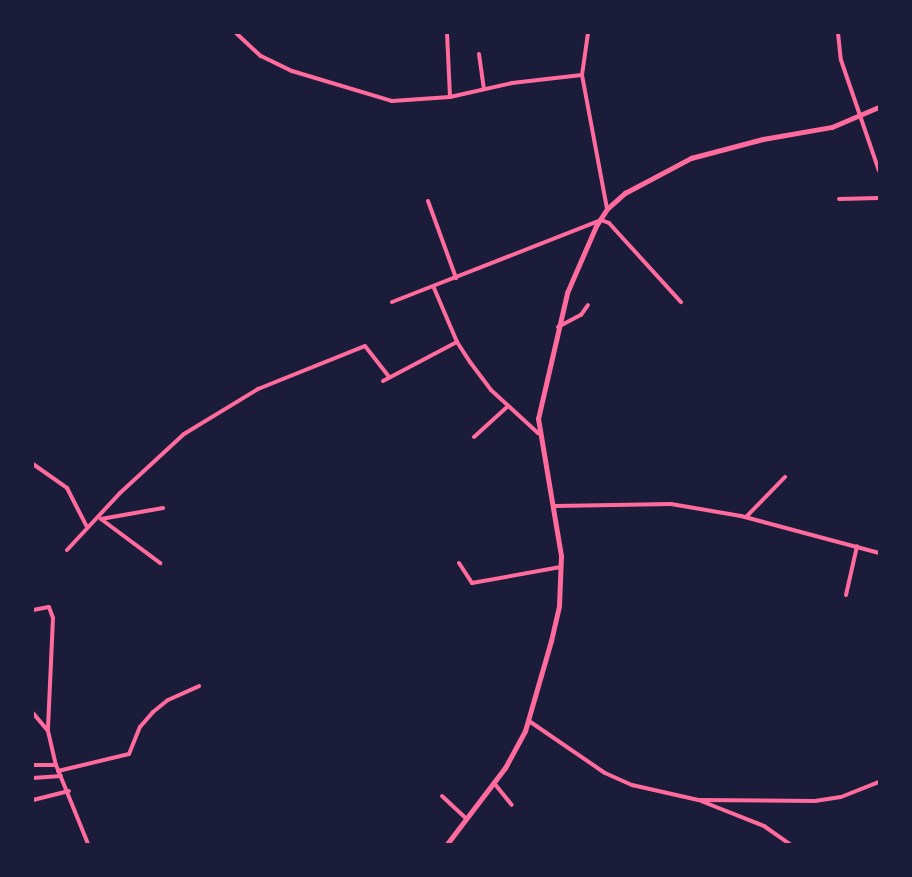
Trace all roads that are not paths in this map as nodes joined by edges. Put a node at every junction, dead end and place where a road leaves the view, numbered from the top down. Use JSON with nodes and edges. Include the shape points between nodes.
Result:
{"nodes":[{"id":1,"x":236,"y":33,"type":"edge"},
{"id":2,"x":447,"y":33,"type":"edge"},
{"id":3,"x":588,"y":33,"type":"edge"},
{"id":4,"x":838,"y":33,"type":"edge"},
{"id":5,"x":479,"y":54,"type":"dead end"},
{"id":6,"x":582,"y":75,"type":"junction"},
{"id":7,"x":484,"y":89,"type":"junction"},
{"id":8,"x":450,"y":97,"type":"junction"},
{"id":9,"x":879,"y":106,"type":"edge"},
{"id":10,"x":859,"y":118,"type":"junction"},
{"id":11,"x":879,"y":171,"type":"edge"},
{"id":12,"x":879,"y":198,"type":"edge"},
{"id":13,"x":839,"y":199,"type":"dead end"},
{"id":14,"x":428,"y":201,"type":"dead end"},
{"id":15,"x":607,"y":209,"type":"junction"},
{"id":16,"x":601,"y":220,"type":"junction"},
{"id":17,"x":456,"y":278,"type":"junction"},
{"id":18,"x":435,"y":288,"type":"junction"},
{"id":19,"x":392,"y":302,"type":"dead end"},
{"id":20,"x":681,"y":302,"type":"dead end"},
{"id":21,"x":588,"y":305,"type":"dead end"},
{"id":22,"x":558,"y":328,"type":"junction"},
{"id":23,"x":457,"y":342,"type":"junction"},
{"id":24,"x":389,"y":376,"type":"junction"},
{"id":25,"x":383,"y":381,"type":"dead end"},
{"id":26,"x":507,"y":407,"type":"junction"},
{"id":27,"x":538,"y":433,"type":"junction"},
{"id":28,"x":474,"y":437,"type":"dead end"},
{"id":29,"x":33,"y":464,"type":"edge"},
{"id":30,"x":785,"y":477,"type":"dead end"},
{"id":31,"x":555,"y":506,"type":"junction"},
{"id":32,"x":163,"y":508,"type":"dead end"},
{"id":33,"x":746,"y":517,"type":"junction"},
{"id":34,"x":101,"y":519,"type":"junction"},
{"id":35,"x":95,"y":521,"type":"junction"},
{"id":36,"x":87,"y":527,"type":"junction"},
{"id":37,"x":857,"y":546,"type":"junction"},
{"id":38,"x":67,"y":550,"type":"dead end"},
{"id":39,"x":879,"y":553,"type":"edge"},
{"id":40,"x":459,"y":563,"type":"dead end"},
{"id":41,"x":160,"y":564,"type":"dead end"},
{"id":42,"x":561,"y":567,"type":"junction"},
{"id":43,"x":846,"y":595,"type":"dead end"},
{"id":44,"x":33,"y":610,"type":"edge"},
{"id":45,"x":199,"y":686,"type":"dead end"},
{"id":46,"x":33,"y":712,"type":"edge"},
{"id":47,"x":529,"y":721,"type":"junction"},
{"id":48,"x":48,"y":731,"type":"junction"},
{"id":49,"x":33,"y":765,"type":"edge"},
{"id":50,"x":56,"y":765,"type":"junction"},
{"id":51,"x":58,"y":771,"type":"junction"},
{"id":52,"x":61,"y":776,"type":"junction"},
{"id":53,"x":33,"y":778,"type":"edge"},
{"id":54,"x":879,"y":782,"type":"edge"},
{"id":55,"x":494,"y":783,"type":"junction"},
{"id":56,"x":69,"y":791,"type":"junction"},
{"id":57,"x":442,"y":796,"type":"dead end"},
{"id":58,"x":33,"y":800,"type":"edge"},
{"id":59,"x":698,"y":800,"type":"junction"},
{"id":60,"x":512,"y":805,"type":"dead end"},
{"id":61,"x":466,"y":818,"type":"junction"},
{"id":62,"x":88,"y":844,"type":"edge"},
{"id":63,"x":447,"y":844,"type":"edge"},
{"id":64,"x":790,"y":844,"type":"edge"}],
"edges":[{"from":1,"to":8,"type":"street","via":[[261,56],[292,71],[379,99]]},
{"from":2,"to":8,"type":"street"},
{"from":3,"to":6,"type":"street"},
{"from":4,"to":10,"type":"street","via":[[841,60],[855,93]]},
{"from":5,"to":7,"type":"street"},
{"from":6,"to":7,"type":"street"},
{"from":6,"to":15,"type":"street"},
{"from":7,"to":8,"type":"street"},
{"from":9,"to":10,"type":"street"},
{"from":10,"to":11,"type":"street"},
{"from":10,"to":15,"type":"street","via":[[692,158],[646,180]]},
{"from":12,"to":13,"type":"street"},
{"from":14,"to":17,"type":"street"},
{"from":15,"to":16,"type":"street"},
{"from":16,"to":17,"type":"street"},
{"from":16,"to":20,"type":"street","via":[[609,223]]},
{"from":16,"to":22,"type":"street","via":[[576,267]]},
{"from":17,"to":18,"type":"street"},
{"from":18,"to":19,"type":"street"},
{"from":18,"to":23,"type":"street"},
{"from":21,"to":22,"type":"street","via":[[581,315]]},
{"from":22,"to":27,"type":"street","via":[[540,400]]},
{"from":23,"to":24,"type":"street"},
{"from":23,"to":26,"type":"street"},
{"from":24,"to":25,"type":"street"},
{"from":24,"to":35,"type":"street","via":[[365,346],[258,389],[184,434]]},
{"from":26,"to":27,"type":"street"},
{"from":26,"to":28,"type":"street"},
{"from":27,"to":31,"type":"street"},
{"from":29,"to":36,"type":"street","via":[[67,488]]},
{"from":30,"to":33,"type":"street"},
{"from":31,"to":33,"type":"street","via":[[654,502]]},
{"from":31,"to":42,"type":"street"},
{"from":32,"to":34,"type":"street"},
{"from":33,"to":37,"type":"street"},
{"from":34,"to":35,"type":"street"},
{"from":34,"to":41,"type":"street"},
{"from":35,"to":36,"type":"street"},
{"from":36,"to":38,"type":"street"},
{"from":37,"to":39,"type":"street"},
{"from":37,"to":43,"type":"street"},
{"from":40,"to":42,"type":"street","via":[[467,580],[483,584]]},
{"from":42,"to":47,"type":"street","via":[[557,618]]},
{"from":44,"to":48,"type":"street","via":[[49,607],[52,618]]},
{"from":45,"to":51,"type":"street","via":[[153,712],[140,727],[129,754]]},
{"from":46,"to":48,"type":"street"},
{"from":47,"to":55,"type":"street"},
{"from":47,"to":59,"type":"street","via":[[605,773],[632,785]]},
{"from":48,"to":50,"type":"street"},
{"from":49,"to":50,"type":"street"},
{"from":50,"to":51,"type":"street"},
{"from":51,"to":52,"type":"street"},
{"from":52,"to":53,"type":"street"},
{"from":52,"to":56,"type":"street"},
{"from":54,"to":59,"type":"street","via":[[841,797],[815,801]]},
{"from":55,"to":60,"type":"street"},
{"from":55,"to":61,"type":"street"},
{"from":56,"to":58,"type":"street"},
{"from":56,"to":62,"type":"street"},
{"from":57,"to":61,"type":"street"},
{"from":59,"to":64,"type":"street","via":[[764,826]]},
{"from":61,"to":63,"type":"street"}]}
